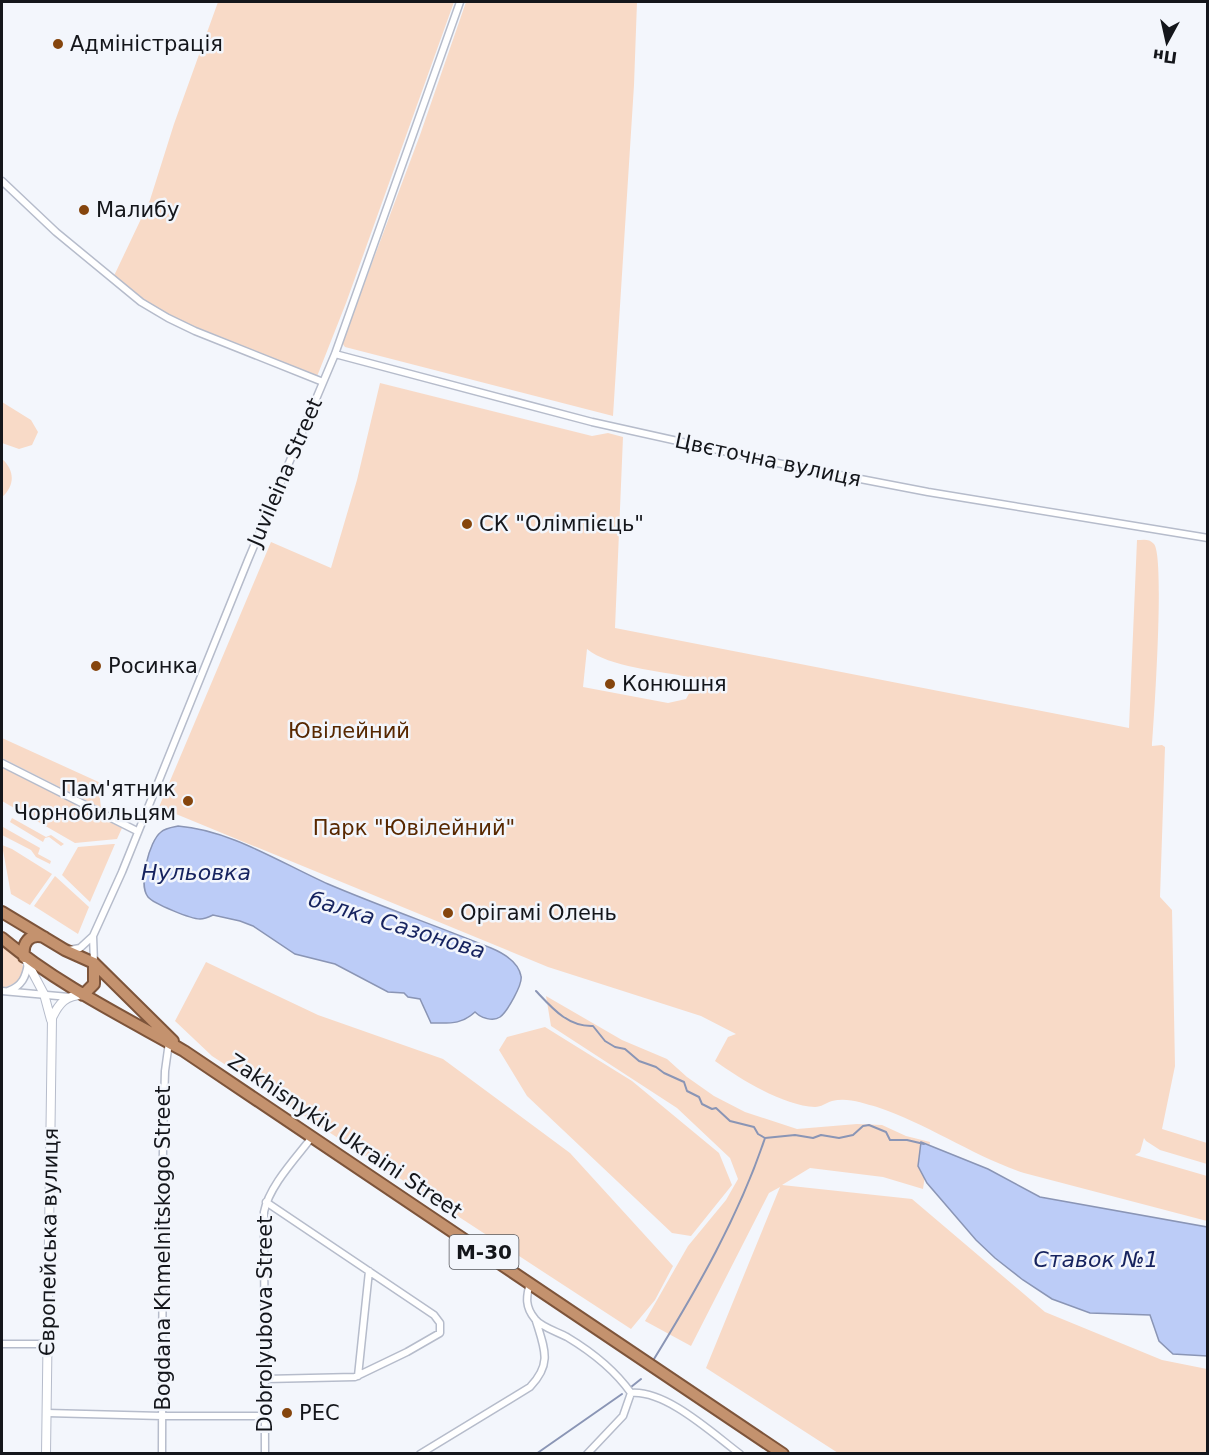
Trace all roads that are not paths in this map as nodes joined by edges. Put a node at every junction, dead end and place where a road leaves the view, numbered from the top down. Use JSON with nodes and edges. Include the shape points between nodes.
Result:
{"nodes":[{"id":1,"x":459,"y":2,"type":"edge"},
{"id":2,"x":2,"y":181,"type":"edge"},
{"id":3,"x":335,"y":354,"type":"junction"},
{"id":4,"x":323,"y":382,"type":"junction"},
{"id":5,"x":1208,"y":538,"type":"edge"},
{"id":6,"x":2,"y":763,"type":"edge"},
{"id":7,"x":137,"y":831,"type":"junction"},
{"id":8,"x":2,"y":912,"type":"edge"},
{"id":9,"x":93,"y":936,"type":"junction"},
{"id":10,"x":44,"y":937,"type":"junction"},
{"id":11,"x":2,"y":938,"type":"edge"},
{"id":12,"x":65,"y":950,"type":"junction"},
{"id":13,"x":26,"y":959,"type":"junction"},
{"id":14,"x":94,"y":963,"type":"junction"},
{"id":15,"x":2,"y":991,"type":"edge"},
{"id":16,"x":44,"y":994,"type":"junction"},
{"id":17,"x":83,"y":995,"type":"junction"},
{"id":18,"x":69,"y":997,"type":"junction"},
{"id":19,"x":53,"y":1031,"type":"junction"},
{"id":20,"x":169,"y":1042,"type":"junction"},
{"id":21,"x":184,"y":1051,"type":"junction"},
{"id":22,"x":312,"y":1137,"type":"junction"},
{"id":23,"x":266,"y":1202,"type":"junction"},
{"id":24,"x":369,"y":1271,"type":"junction"},
{"id":25,"x":530,"y":1284,"type":"junction"},
{"id":26,"x":536,"y":1322,"type":"junction"},
{"id":27,"x":2,"y":1344,"type":"edge"},
{"id":28,"x":47,"y":1344,"type":"junction"},
{"id":29,"x":358,"y":1376,"type":"junction"},
{"id":30,"x":265,"y":1379,"type":"junction"},
{"id":31,"x":631,"y":1393,"type":"junction"},
{"id":32,"x":47,"y":1413,"type":"junction"},
{"id":33,"x":162,"y":1416,"type":"junction"},
{"id":34,"x":265,"y":1416,"type":"junction"},
{"id":35,"x":591,"y":1452,"type":"edge"},
{"id":36,"x":46,"y":1454,"type":"edge"},
{"id":37,"x":162,"y":1454,"type":"edge"},
{"id":38,"x":266,"y":1454,"type":"edge"},
{"id":39,"x":420,"y":1454,"type":"edge"},
{"id":40,"x":740,"y":1454,"type":"edge"},
{"id":41,"x":783,"y":1454,"type":"edge"}],
"edges":[{"from":1,"to":3,"type":"street","name":"Juvileina Street"},
{"from":2,"to":4,"type":"street","via":[[56,232],[141,302],[195,331]]},
{"from":3,"to":4,"type":"street","name":"Juvileina Street"},
{"from":3,"to":5,"type":"street","name":"Цвєточна вулиця","via":[[592,422],[771,462]]},
{"from":4,"to":7,"type":"street","name":"Juvileina Street"},
{"from":6,"to":7,"type":"street"},
{"from":7,"to":9,"type":"street","name":"Juvileina Street"},
{"from":8,"to":10,"type":"highway","number":"М-30"},
{"from":9,"to":12,"type":"street","via":[[80,948]]},
{"from":9,"to":14,"type":"street","name":"Juvileina Street"},
{"from":10,"to":12,"type":"highway","number":"М-30"},
{"from":10,"to":13,"type":"highway","via":[[37,935],[25,942]]},
{"from":11,"to":13,"type":"highway","number":"М-30"},
{"from":12,"to":14,"type":"highway","number":"М-30"},
{"from":13,"to":15,"type":"street","via":[[24,979]]},
{"from":13,"to":16,"type":"street","name":"Європейська вулиця"},
{"from":13,"to":17,"type":"highway","number":"М-30"},
{"from":14,"to":17,"type":"highway","via":[[94,984]]},
{"from":14,"to":21,"type":"highway","name":"Zakhisnykiv Ukraini Street","number":"М-30"},
{"from":15,"to":16,"type":"street"},
{"from":16,"to":18,"type":"street"},
{"from":16,"to":19,"type":"street","name":"Європейська вулиця"},
{"from":17,"to":18,"type":"street"},
{"from":17,"to":20,"type":"highway","name":"Zakhisnykiv Ukraini Street","number":"М-30"},
{"from":18,"to":19,"type":"street","name":"Європейська вулиця","via":[[57,1006],[52,1018]]},
{"from":19,"to":28,"type":"street","name":"Європейська вулиця"},
{"from":20,"to":21,"type":"highway","name":"Zakhisnykiv Ukraini Street","number":"М-30"},
{"from":20,"to":33,"type":"street","name":"Bogdana Khmelnitskogo Street","via":[[165,1071]]},
{"from":21,"to":22,"type":"highway","name":"Zakhisnykiv Ukraini Street","number":"М-30"},
{"from":22,"to":23,"type":"street","name":"Dobrolyubova Street"},
{"from":22,"to":25,"type":"highway","name":"Zakhisnykiv Ukraini Street","number":"М-30"},
{"from":23,"to":24,"type":"street"},
{"from":23,"to":30,"type":"street","name":"Dobrolyubova Street"},
{"from":24,"to":29,"type":"street"},
{"from":24,"to":29,"type":"street","via":[[435,1315],[440,1333]]},
{"from":25,"to":26,"type":"street","via":[[526,1298]]},
{"from":25,"to":41,"type":"highway","name":"Zakhisnykiv Ukraini Street","number":"М-30"},
{"from":26,"to":31,"type":"street","via":[[589,1351],[615,1371]]},
{"from":26,"to":39,"type":"street","via":[[545,1354],[540,1376],[530,1388]]},
{"from":27,"to":28,"type":"street"},
{"from":28,"to":32,"type":"street","name":"Європейська вулиця"},
{"from":29,"to":30,"type":"street"},
{"from":30,"to":34,"type":"street","name":"Dobrolyubova Street"},
{"from":31,"to":35,"type":"street","via":[[623,1416]]},
{"from":31,"to":40,"type":"street","via":[[640,1392],[664,1401]]},
{"from":32,"to":33,"type":"street"},
{"from":32,"to":36,"type":"street","name":"Європейська вулиця"},
{"from":33,"to":34,"type":"street"},
{"from":33,"to":37,"type":"street","name":"Bogdana Khmelnitskogo Street"},
{"from":34,"to":38,"type":"street","name":"Dobrolyubova Street"}]}
